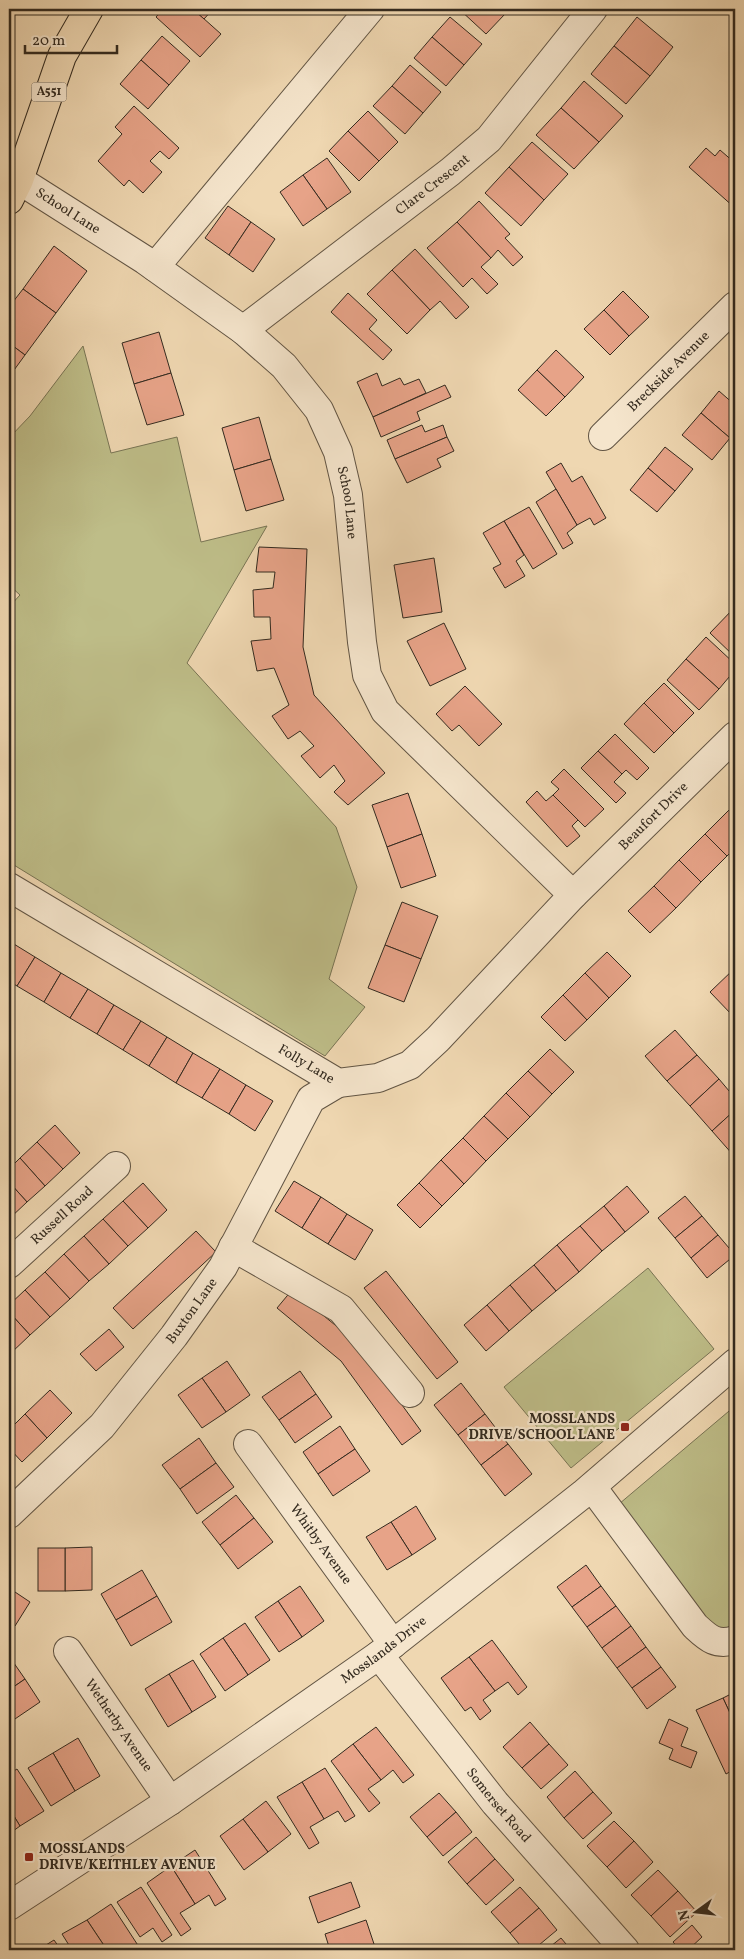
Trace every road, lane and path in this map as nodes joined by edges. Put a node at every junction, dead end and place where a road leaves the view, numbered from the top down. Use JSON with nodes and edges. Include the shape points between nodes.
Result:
{"nodes":[{"id":1,"x":89,"y":9,"type":"edge"},
{"id":2,"x":370,"y":9,"type":"edge"},
{"id":3,"x":593,"y":9,"type":"edge"},
{"id":4,"x":14,"y":190,"type":"edge"},
{"id":5,"x":155,"y":267,"type":"junction"},
{"id":6,"x":735,"y":306,"type":"edge"},
{"id":7,"x":243,"y":330,"type":"junction"},
{"id":8,"x":603,"y":436,"type":"dead end"},
{"id":9,"x":731,"y":751,"type":"edge"},
{"id":10,"x":9,"y":887,"type":"edge"},
{"id":11,"x":573,"y":895,"type":"junction"},
{"id":12,"x":338,"y":1083,"type":"junction"},
{"id":13,"x":116,"y":1166,"type":"dead end"},
{"id":14,"x":233,"y":1247,"type":"junction"},
{"id":15,"x":9,"y":1264,"type":"edge"},
{"id":16,"x":735,"y":1363,"type":"edge"},
{"id":17,"x":410,"y":1393,"type":"dead end"},
{"id":18,"x":248,"y":1444,"type":"dead end"},
{"id":19,"x":592,"y":1486,"type":"junction"},
{"id":20,"x":9,"y":1514,"type":"edge"},
{"id":21,"x":735,"y":1640,"type":"edge"},
{"id":22,"x":386,"y":1649,"type":"junction"},
{"id":23,"x":68,"y":1650,"type":"dead end"},
{"id":24,"x":170,"y":1801,"type":"junction"},
{"id":25,"x":9,"y":1906,"type":"edge"},
{"id":26,"x":625,"y":1950,"type":"edge"}],
"edges":[{"from":1,"to":4,"type":"main road","number":"A551","via":[[62,56]]},
{"from":2,"to":5,"type":"street"},
{"from":3,"to":7,"type":"street","name":"Clare Crescent","via":[[489,139]]},
{"from":4,"to":5,"type":"street","name":"School Lane"},
{"from":5,"to":7,"type":"street","name":"School Lane"},
{"from":6,"to":8,"type":"street","name":"Breckside Avenue"},
{"from":7,"to":11,"type":"street","name":"School Lane","via":[[284,366],[319,410],[338,452],[348,495],[367,675],[385,711]]},
{"from":9,"to":11,"type":"street","name":"Beaufort Drive"},
{"from":10,"to":12,"type":"street","name":"Folly Lane"},
{"from":11,"to":12,"type":"street","name":"Folly Lane","via":[[410,1065],[378,1078]]},
{"from":12,"to":14,"type":"street","name":"Buxton Lane","via":[[311,1099]]},
{"from":13,"to":15,"type":"street","name":"Russell Road"},
{"from":14,"to":17,"type":"street","via":[[341,1308]]},
{"from":14,"to":20,"type":"street","name":"Buxton Lane","via":[[223,1267],[174,1336],[102,1426]]},
{"from":16,"to":19,"type":"street","name":"Mosslands Drive"},
{"from":18,"to":22,"type":"street","name":"Whitby Avenue"},
{"from":19,"to":21,"type":"street","via":[[695,1626],[710,1640],[726,1643]]},
{"from":19,"to":22,"type":"street","name":"Mosslands Drive"},
{"from":22,"to":24,"type":"street","name":"Mosslands Drive"},
{"from":22,"to":26,"type":"street","name":"Somerset Road","via":[[495,1803]]},
{"from":23,"to":24,"type":"street","name":"Wetherby Avenue"},
{"from":24,"to":25,"type":"street","name":"Mosslands Drive"}]}
